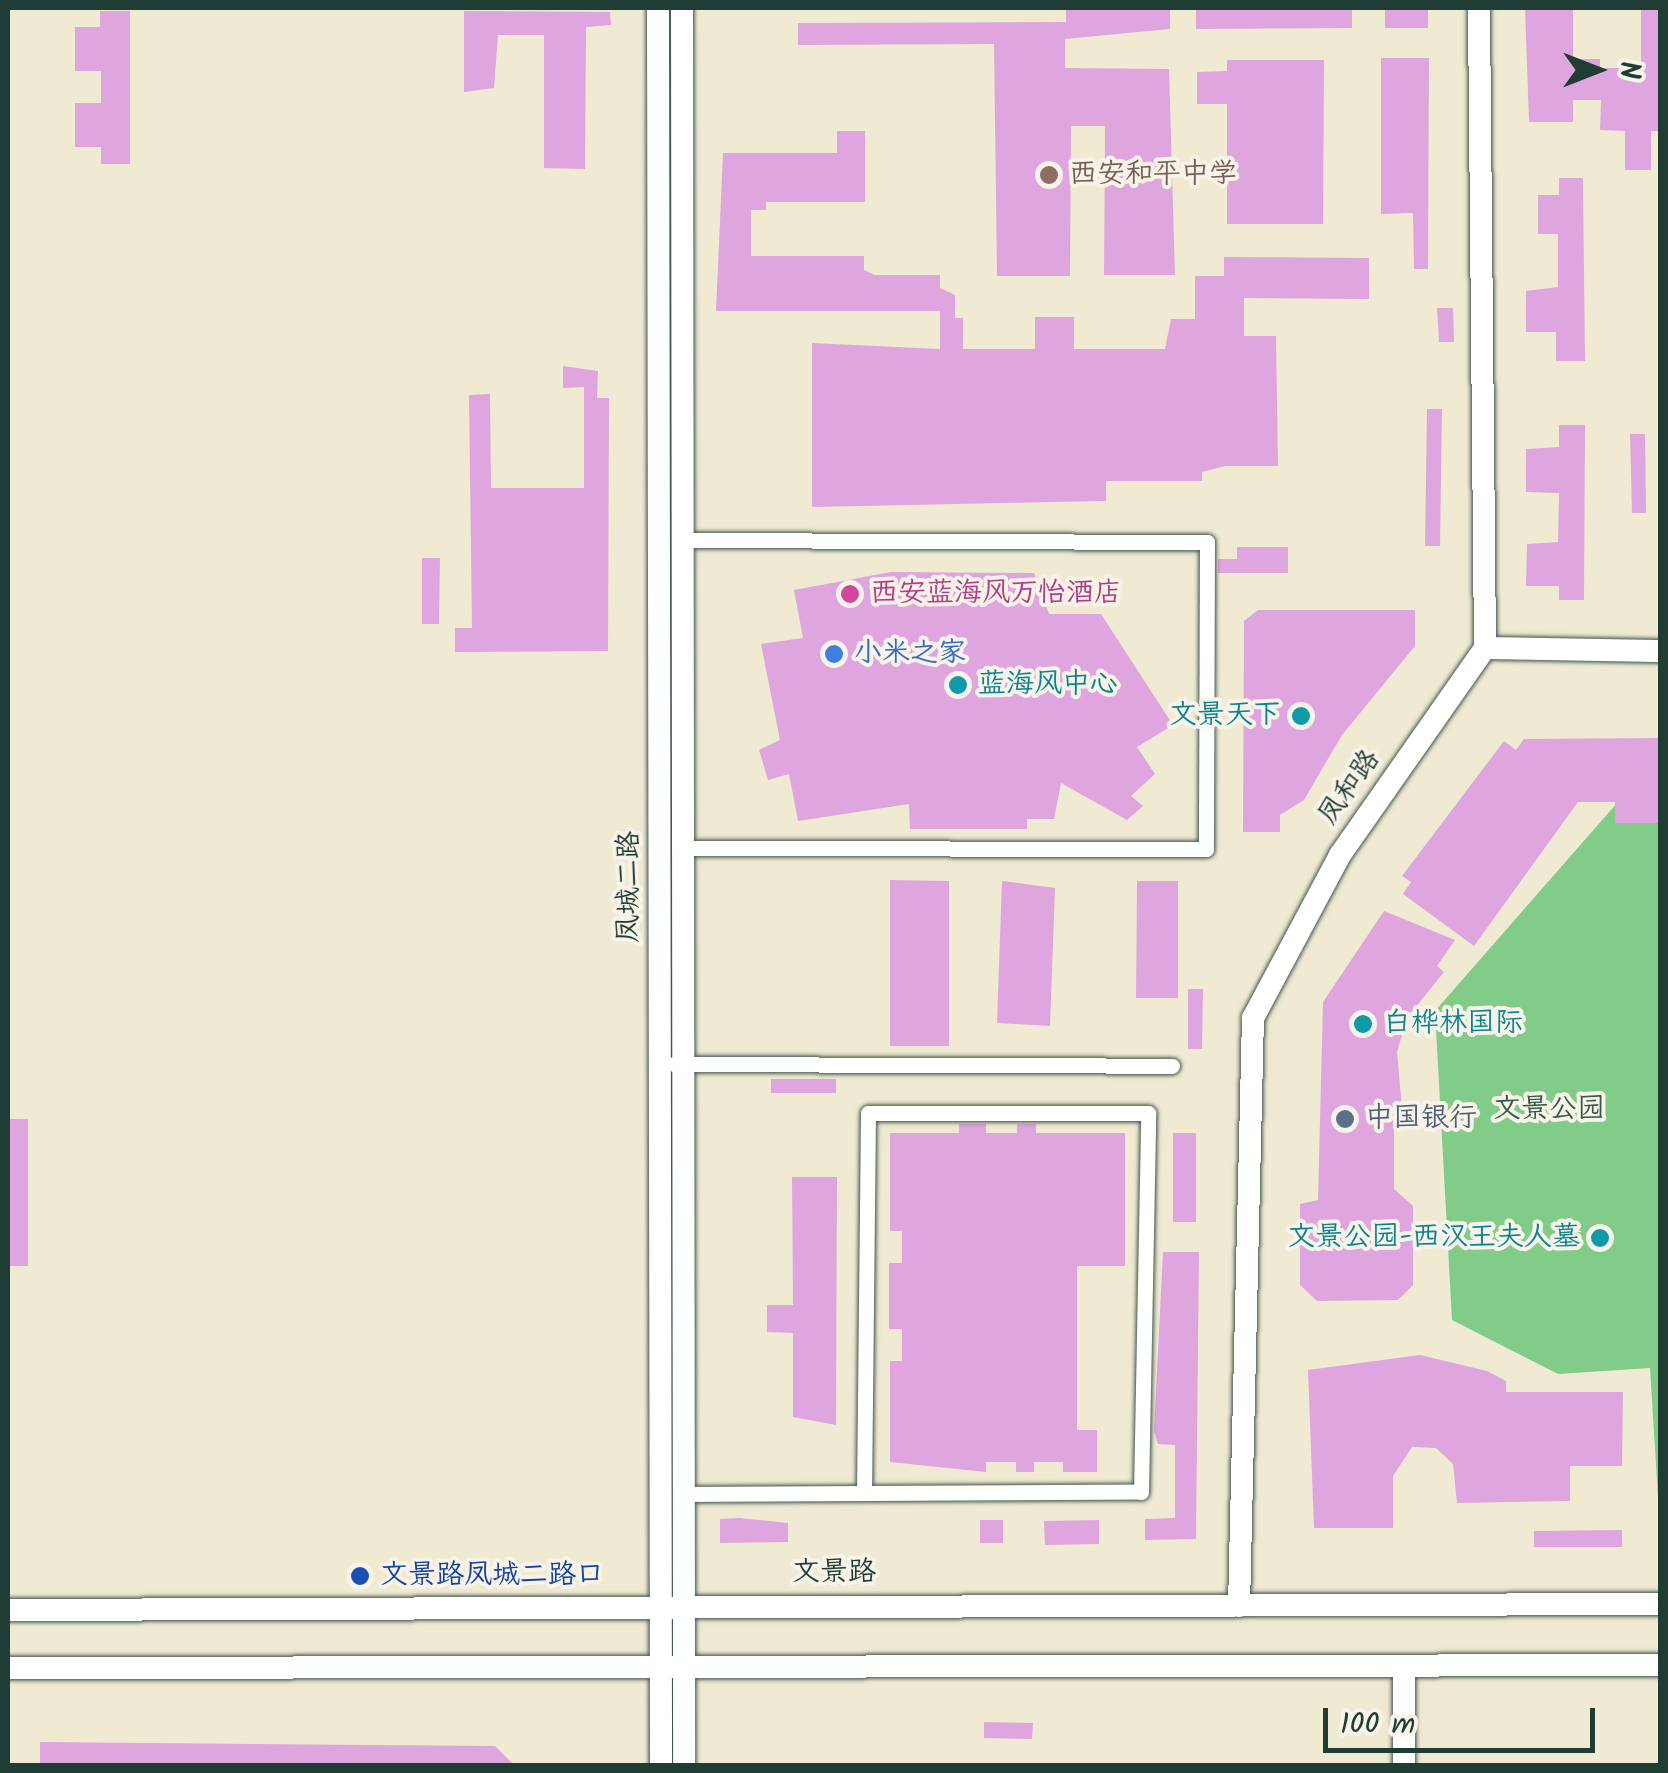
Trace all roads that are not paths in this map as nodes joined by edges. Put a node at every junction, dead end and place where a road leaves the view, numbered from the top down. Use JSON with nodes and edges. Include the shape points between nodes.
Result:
{"nodes":[{"id":1,"x":658,"y":8,"type":"edge"},
{"id":2,"x":682,"y":8,"type":"edge"},
{"id":3,"x":1479,"y":8,"type":"edge"},
{"id":4,"x":680,"y":540,"type":"junction"},
{"id":5,"x":1485,"y":648,"type":"junction"},
{"id":6,"x":1660,"y":650,"type":"edge"},
{"id":7,"x":682,"y":848,"type":"junction"},
{"id":8,"x":671,"y":1064,"type":"junction"},
{"id":9,"x":1172,"y":1066,"type":"dead end"},
{"id":10,"x":686,"y":1494,"type":"junction"},
{"id":11,"x":864,"y":1494,"type":"junction"},
{"id":12,"x":658,"y":1602,"type":"junction"},
{"id":13,"x":687,"y":1602,"type":"junction"},
{"id":14,"x":1660,"y":1604,"type":"edge"},
{"id":15,"x":1239,"y":1606,"type":"junction"},
{"id":16,"x":8,"y":1610,"type":"edge"},
{"id":17,"x":1660,"y":1665,"type":"edge"},
{"id":18,"x":672,"y":1666,"type":"junction"},
{"id":19,"x":8,"y":1668,"type":"edge"},
{"id":20,"x":1404,"y":1668,"type":"junction"},
{"id":21,"x":661,"y":1766,"type":"edge"},
{"id":22,"x":684,"y":1766,"type":"edge"},
{"id":23,"x":1404,"y":1766,"type":"edge"}],
"edges":[{"from":1,"to":8,"type":"main road","name":"凤城二路"},
{"from":2,"to":4,"type":"main road","name":"凤城二路"},
{"from":3,"to":5,"type":"main road"},
{"from":4,"to":7,"type":"main road","name":"凤城二路"},
{"from":4,"to":7,"type":"street","via":[[1207,542],[1206,849]]},
{"from":5,"to":6,"type":"main road"},
{"from":5,"to":15,"type":"main road","name":"凤和路","via":[[1340,855],[1253,1018]]},
{"from":7,"to":8,"type":"main road","name":"凤城二路"},
{"from":8,"to":9,"type":"street"},
{"from":8,"to":10,"type":"main road","name":"凤城二路"},
{"from":8,"to":12,"type":"main road","name":"凤城二路","via":[[665,1557]]},
{"from":10,"to":11,"type":"street"},
{"from":10,"to":13,"type":"main road","name":"凤城二路"},
{"from":11,"to":11,"type":"street","via":[[1141,1492],[1148,1114],[868,1113]]},
{"from":12,"to":13,"type":"main road","name":"文景路"},
{"from":12,"to":16,"type":"main road","name":"文景路"},
{"from":12,"to":18,"type":"main road","name":"凤城二路"},
{"from":13,"to":15,"type":"main road","name":"文景路"},
{"from":13,"to":18,"type":"main road","name":"凤城二路"},
{"from":14,"to":15,"type":"main road","name":"文景路"},
{"from":17,"to":20,"type":"main road"},
{"from":18,"to":19,"type":"main road"},
{"from":18,"to":20,"type":"main road"},
{"from":18,"to":21,"type":"main road","name":"凤城二路"},
{"from":18,"to":22,"type":"main road","name":"凤城二路"},
{"from":20,"to":23,"type":"main road"}]}
